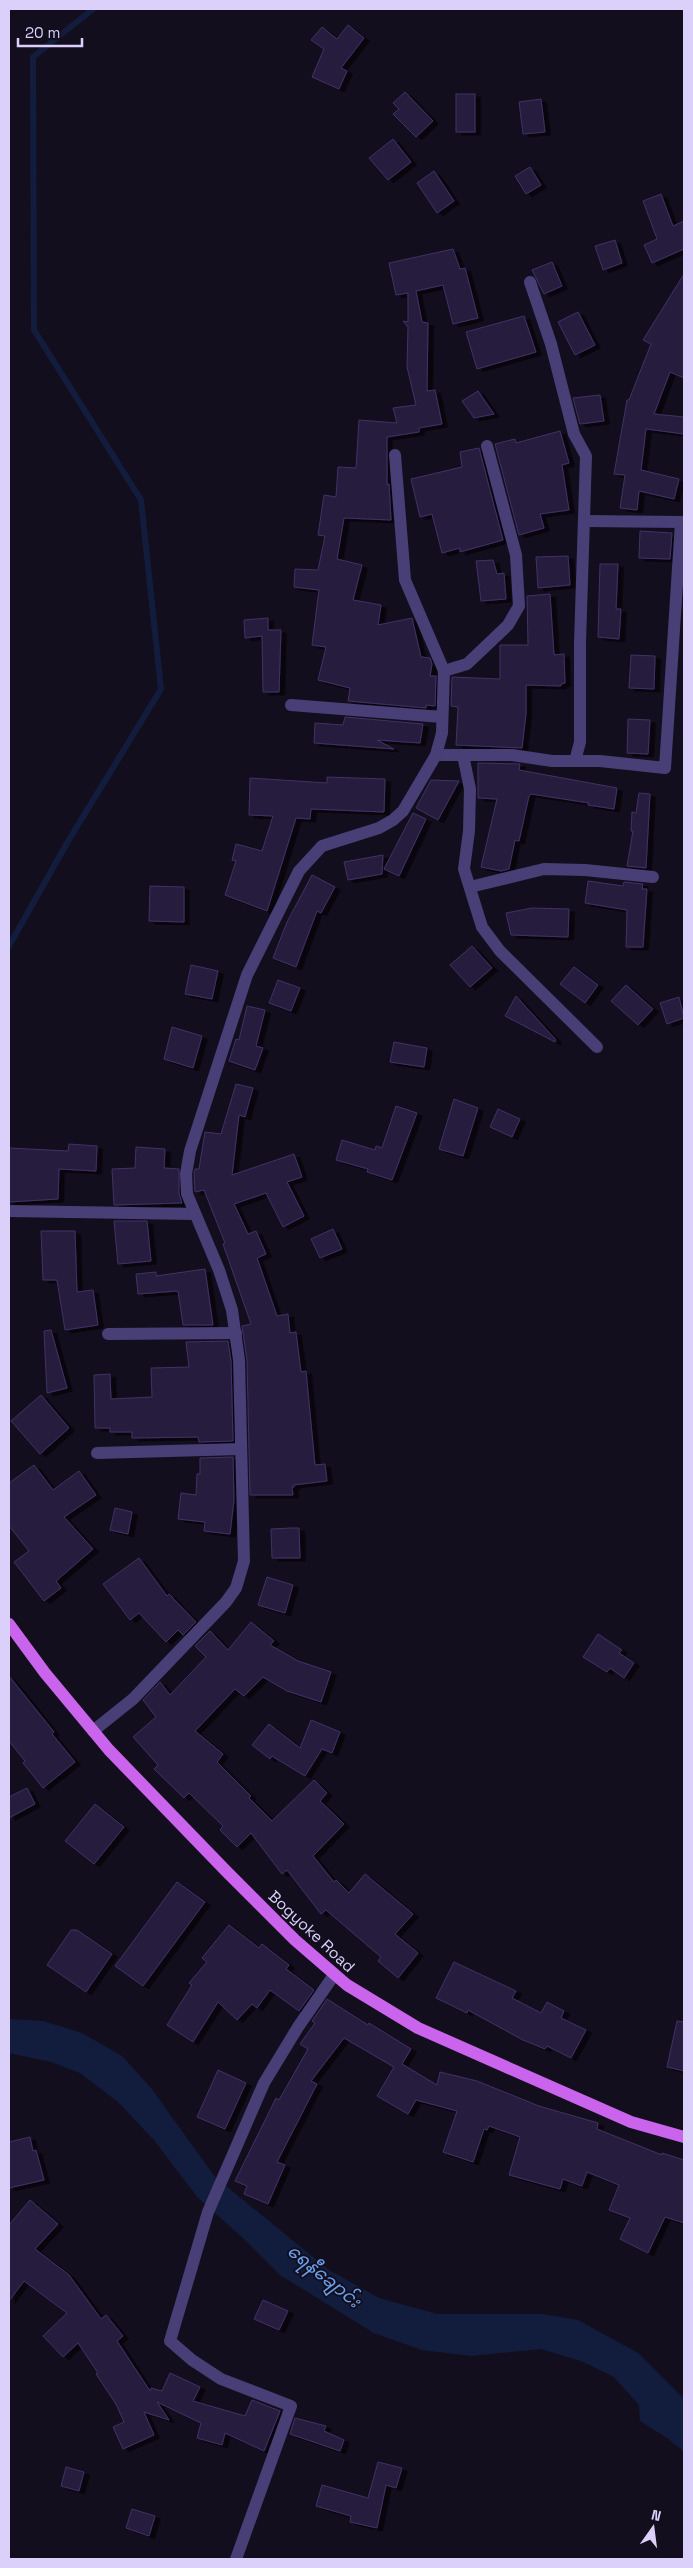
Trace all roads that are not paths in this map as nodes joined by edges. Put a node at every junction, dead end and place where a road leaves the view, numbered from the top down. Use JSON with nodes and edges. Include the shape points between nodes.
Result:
{"nodes":[{"id":1,"x":530,"y":282,"type":"dead end"},
{"id":2,"x":486,"y":446,"type":"dead end"},
{"id":3,"x":395,"y":455,"type":"dead end"},
{"id":4,"x":585,"y":521,"type":"junction"},
{"id":5,"x":444,"y":670,"type":"junction"},
{"id":6,"x":291,"y":705,"type":"dead end"},
{"id":7,"x":442,"y":717,"type":"junction"},
{"id":8,"x":436,"y":755,"type":"junction"},
{"id":9,"x":464,"y":755,"type":"junction"},
{"id":10,"x":575,"y":761,"type":"junction"},
{"id":11,"x":653,"y":878,"type":"dead end"},
{"id":12,"x":470,"y":888,"type":"junction"},
{"id":13,"x":597,"y":1047,"type":"dead end"},
{"id":14,"x":9,"y":1212,"type":"edge"},
{"id":15,"x":194,"y":1214,"type":"junction"},
{"id":16,"x":236,"y":1333,"type":"junction"},
{"id":17,"x":108,"y":1334,"type":"dead end"},
{"id":18,"x":241,"y":1449,"type":"junction"},
{"id":19,"x":96,"y":1452,"type":"dead end"},
{"id":20,"x":9,"y":1624,"type":"edge"},
{"id":21,"x":93,"y":1731,"type":"junction"},
{"id":22,"x":334,"y":1975,"type":"junction"},
{"id":23,"x":684,"y":2137,"type":"edge"},
{"id":24,"x":236,"y":2559,"type":"edge"}],
"edges":[{"from":1,"to":4,"type":"street","via":[[551,344],[574,434],[586,456]]},
{"from":2,"to":5,"type":"street","via":[[516,555],[519,606],[508,625],[467,664]]},
{"from":3,"to":5,"type":"street","via":[[405,580]]},
{"from":4,"to":10,"type":"street","via":[[580,742]]},
{"from":4,"to":10,"type":"street","via":[[681,522],[666,768]]},
{"from":5,"to":7,"type":"street"},
{"from":6,"to":7,"type":"street"},
{"from":7,"to":8,"type":"street"},
{"from":8,"to":9,"type":"street"},
{"from":8,"to":15,"type":"street","via":[[403,811],[393,820],[379,828],[322,846],[299,871],[247,975],[190,1151],[187,1194]]},
{"from":9,"to":10,"type":"street","via":[[512,755]]},
{"from":9,"to":12,"type":"street","via":[[470,789],[464,869]]},
{"from":11,"to":12,"type":"street","via":[[544,869]]},
{"from":12,"to":13,"type":"street","via":[[482,927],[500,950]]},
{"from":14,"to":15,"type":"street"},
{"from":15,"to":16,"type":"street","via":[[219,1270]]},
{"from":16,"to":17,"type":"street"},
{"from":16,"to":18,"type":"street"},
{"from":18,"to":19,"type":"street"},
{"from":18,"to":21,"type":"street","via":[[244,1561],[236,1588],[132,1699]]},
{"from":20,"to":21,"type":"main road","name":"Bogyoke Road","via":[[44,1673]]},
{"from":21,"to":22,"type":"main road","name":"Bogyoke Road","via":[[227,1872]]},
{"from":22,"to":23,"type":"main road","name":"Bogyoke Road","via":[[376,2005],[418,2028],[631,2122]]},
{"from":22,"to":24,"type":"street","via":[[264,2083],[208,2212],[170,2341],[221,2379],[291,2406]]}]}
